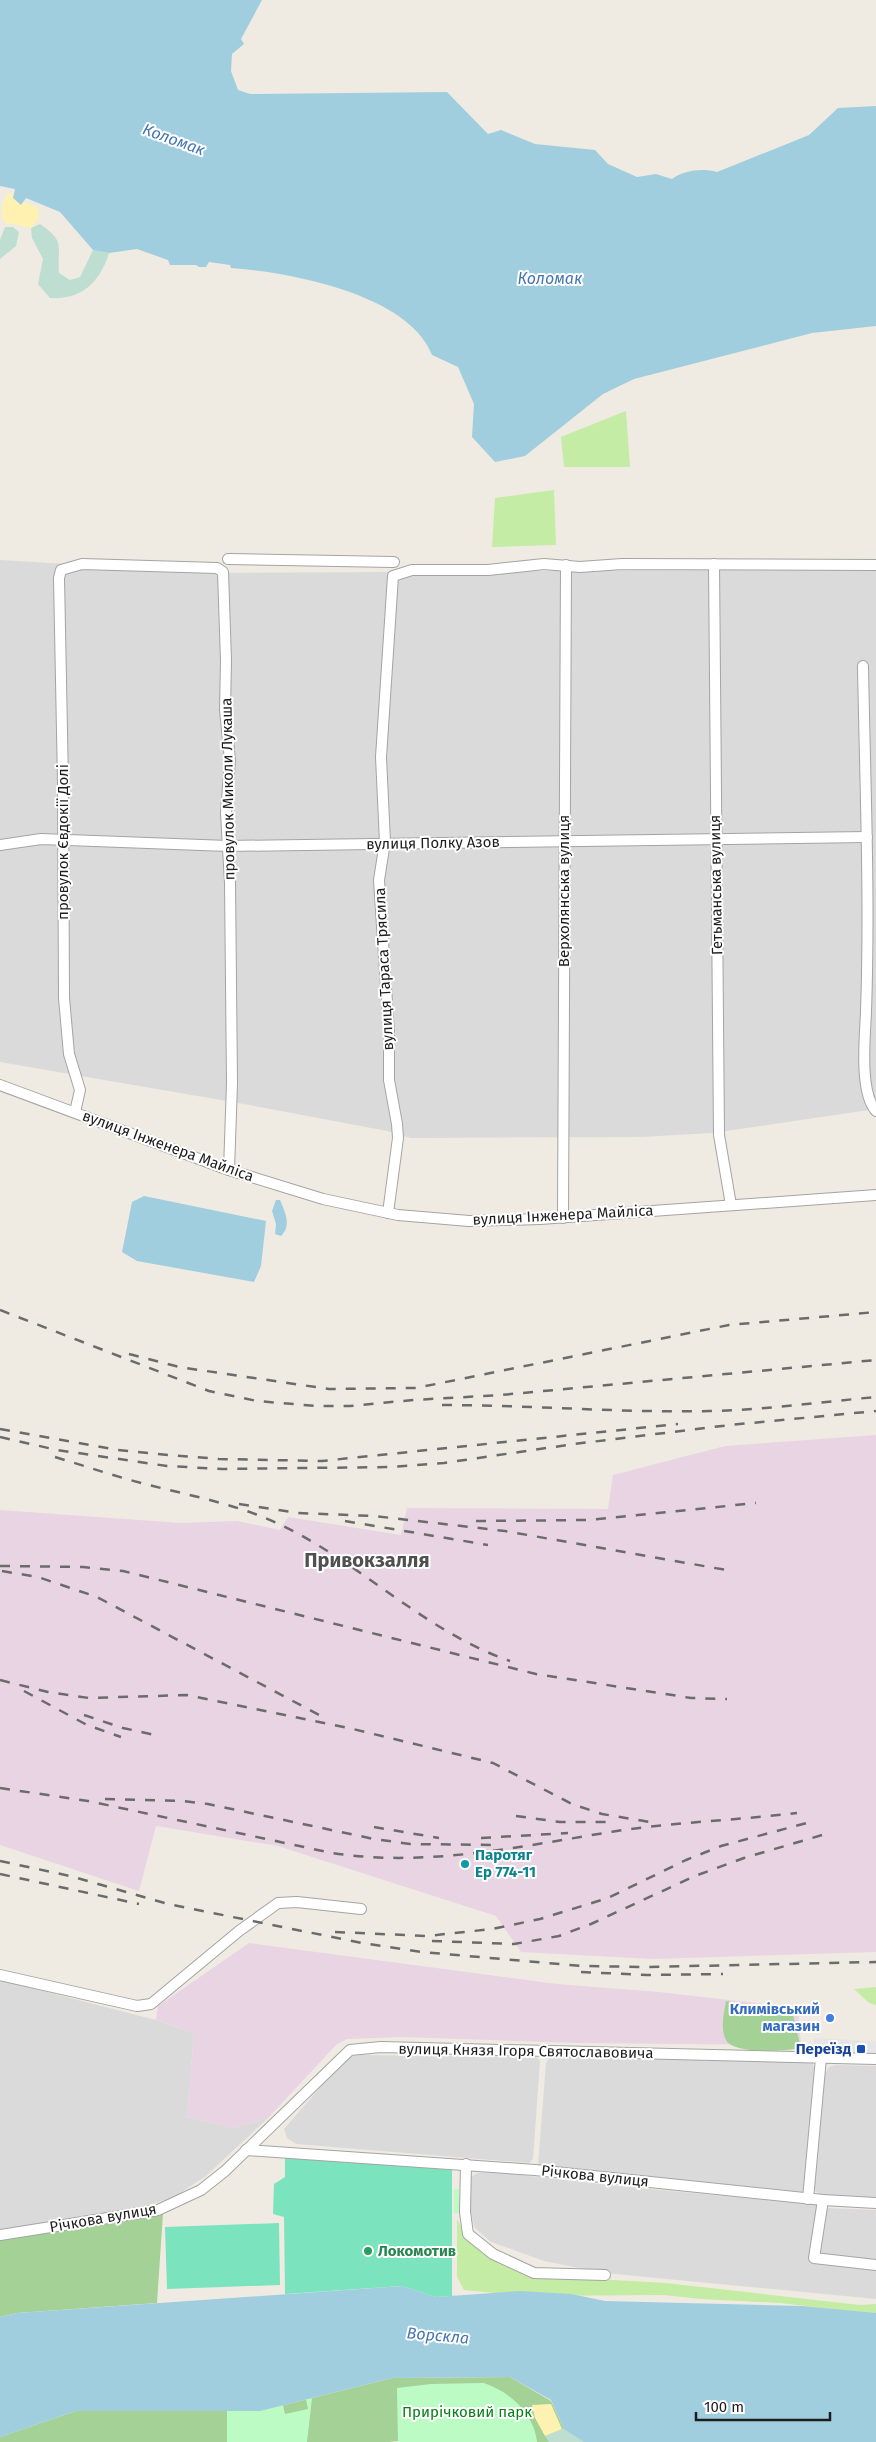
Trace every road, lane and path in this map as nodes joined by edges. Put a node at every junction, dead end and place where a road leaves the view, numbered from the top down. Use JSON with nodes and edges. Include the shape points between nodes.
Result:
{"nodes":[{"id":1,"x":228,"y":559,"type":"dead end"},
{"id":2,"x":394,"y":562,"type":"dead end"},
{"id":3,"x":714,"y":564,"type":"junction"},
{"id":4,"x":566,"y":565,"type":"junction"},
{"id":5,"x":876,"y":565,"type":"edge"},
{"id":6,"x":62,"y":570,"type":"joint"},
{"id":7,"x":863,"y":666,"type":"dead end"},
{"id":8,"x":866,"y":837,"type":"junction"},
{"id":9,"x":564,"y":840,"type":"junction"},
{"id":10,"x":716,"y":840,"type":"junction"},
{"id":11,"x":63,"y":841,"type":"junction"},
{"id":12,"x":385,"y":842,"type":"junction"},
{"id":13,"x":0,"y":845,"type":"edge"},
{"id":14,"x":228,"y":846,"type":"junction"},
{"id":15,"x":0,"y":1085,"type":"edge"},
{"id":16,"x":876,"y":1111,"type":"edge"},
{"id":17,"x":75,"y":1112,"type":"junction"},
{"id":18,"x":229,"y":1170,"type":"junction"},
{"id":19,"x":876,"y":1195,"type":"edge"},
{"id":20,"x":731,"y":1205,"type":"junction"},
{"id":21,"x":388,"y":1212,"type":"junction"},
{"id":22,"x":563,"y":1218,"type":"junction"},
{"id":23,"x":361,"y":1908,"type":"dead end"},
{"id":24,"x":0,"y":1975,"type":"edge"},
{"id":25,"x":821,"y":2058,"type":"junction"},
{"id":26,"x":876,"y":2060,"type":"edge"},
{"id":27,"x":246,"y":2150,"type":"junction"},
{"id":28,"x":466,"y":2164,"type":"junction"},
{"id":29,"x":225,"y":2171,"type":"joint"},
{"id":30,"x":808,"y":2199,"type":"junction"},
{"id":31,"x":823,"y":2200,"type":"junction"},
{"id":32,"x":876,"y":2203,"type":"edge"},
{"id":33,"x":0,"y":2235,"type":"edge"},
{"id":34,"x":876,"y":2266,"type":"edge"},
{"id":35,"x":605,"y":2275,"type":"dead end"}],
"edges":[{"from":1,"to":2,"type":"street"},
{"from":3,"to":4,"type":"street"},
{"from":3,"to":5,"type":"street"},
{"from":3,"to":10,"type":"street","name":"Гетьманська вулиця"},
{"from":4,"to":9,"type":"street","name":"Верхолянська вулиця"},
{"from":4,"to":12,"type":"street","name":"вулиця Тараса Трясила","via":[[412,570],[393,576],[381,757]]},
{"from":6,"to":11,"type":"street","name":"провулок Євдокії Долі","via":[[58,578]]},
{"from":6,"to":14,"type":"street","name":"провулок Миколи Лукаша","via":[[82,564],[201,566],[223,572],[224,710],[230,744],[226,813]]},
{"from":7,"to":8,"type":"street"},
{"from":8,"to":10,"type":"street","name":"вулиця Полку Азов"},
{"from":8,"to":16,"type":"street","via":[[868,958],[865,1068],[867,1094]]},
{"from":9,"to":10,"type":"street","name":"вулиця Полку Азов"},
{"from":9,"to":12,"type":"street","name":"вулиця Полку Азов"},
{"from":9,"to":22,"type":"street","name":"Верхолянська вулиця"},
{"from":10,"to":20,"type":"street","name":"Гетьманська вулиця","via":[[719,1135]]},
{"from":11,"to":13,"type":"street","name":"вулиця Полку Азов"},
{"from":11,"to":14,"type":"street","name":"вулиця Полку Азов"},
{"from":11,"to":17,"type":"street","name":"провулок Євдокії Долі","via":[[64,998],[69,1054],[80,1090]]},
{"from":12,"to":14,"type":"street","name":"вулиця Полку Азов"},
{"from":12,"to":21,"type":"street","name":"вулиця Тараса Трясила","via":[[379,880],[379,909],[389,1033],[388,1080],[398,1138]]},
{"from":14,"to":18,"type":"street","name":"провулок Миколи Лукаша","via":[[232,1082]]},
{"from":15,"to":17,"type":"street","name":"вулиця Інженера Майліса"},
{"from":17,"to":18,"type":"street","name":"вулиця Інженера Майліса"},
{"from":18,"to":21,"type":"street","name":"вулиця Інженера Майліса","via":[[323,1199]]},
{"from":19,"to":20,"type":"street","name":"вулиця Інженера Майліса"},
{"from":20,"to":22,"type":"street","name":"вулиця Інженера Майліса"},
{"from":21,"to":22,"type":"street","name":"вулиця Інженера Майліса","via":[[469,1221]]},
{"from":23,"to":24,"type":"street","via":[[278,1903],[241,1929],[151,2004],[137,2006]]},
{"from":25,"to":26,"type":"street","name":"вулиця Князя Ігоря Святославовича"},
{"from":25,"to":27,"type":"street","name":"вулиця Князя Ігоря Святославовича","via":[[382,2048],[350,2050]]},
{"from":25,"to":30,"type":"street"},
{"from":27,"to":28,"type":"street","name":"Річкова вулиця"},
{"from":27,"to":29,"type":"street","name":"вулиця Князя Ігоря Святославовича"},
{"from":28,"to":30,"type":"street","name":"Річкова вулиця"},
{"from":28,"to":35,"type":"street","via":[[468,2234],[492,2254],[534,2273]]},
{"from":29,"to":33,"type":"street","name":"Річкова вулиця","via":[[200,2190],[158,2210]]},
{"from":30,"to":31,"type":"street","name":"Річкова вулиця"},
{"from":31,"to":32,"type":"street","name":"Річкова вулиця"},
{"from":31,"to":34,"type":"street","via":[[814,2258]]}]}
